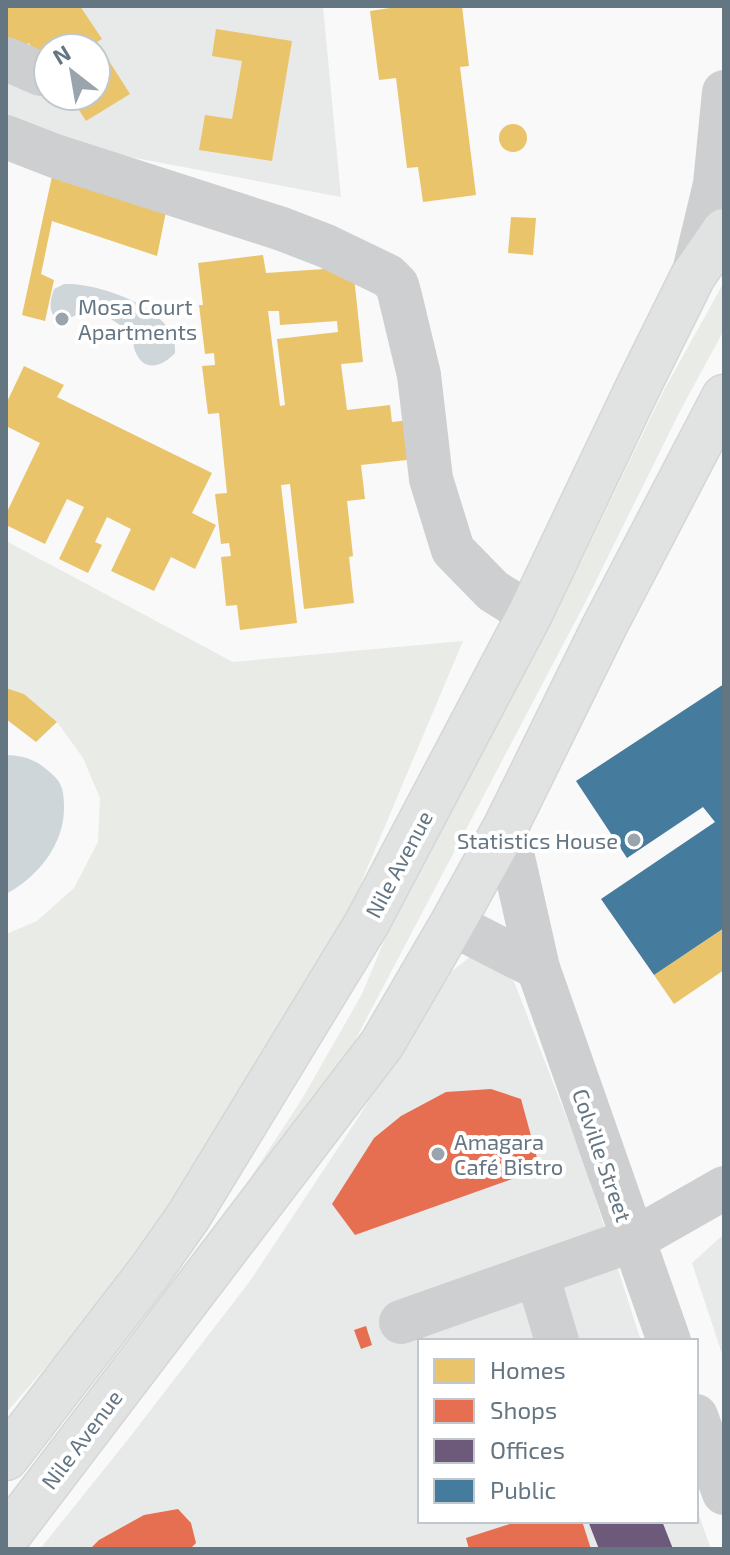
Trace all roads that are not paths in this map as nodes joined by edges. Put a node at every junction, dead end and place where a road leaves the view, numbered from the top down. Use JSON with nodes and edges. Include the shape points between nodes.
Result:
{"nodes":[{"id":1,"x":724,"y":92,"type":"edge"},
{"id":2,"x":6,"y":137,"type":"edge"},
{"id":3,"x":724,"y":231,"type":"edge"},
{"id":4,"x":693,"y":276,"type":"junction"},
{"id":5,"x":724,"y":397,"type":"edge"},
{"id":6,"x":530,"y":614,"type":"junction"},
{"id":7,"x":506,"y":826,"type":"junction"},
{"id":8,"x":452,"y":924,"type":"junction"},
{"id":9,"x":538,"y":968,"type":"junction"},
{"id":10,"x":724,"y":1188,"type":"edge"},
{"id":11,"x":633,"y":1240,"type":"junction"},
{"id":12,"x":537,"y":1274,"type":"junction"},
{"id":13,"x":401,"y":1322,"type":"dead end"},
{"id":14,"x":556,"y":1339,"type":"edge"},
{"id":15,"x":668,"y":1339,"type":"edge"},
{"id":16,"x":698,"y":1427,"type":"edge"},
{"id":17,"x":6,"y":1458,"type":"edge"},
{"id":18,"x":724,"y":1493,"type":"edge"},
{"id":19,"x":6,"y":1538,"type":"edge"}],
"edges":[{"from":1,"to":4,"type":"street","via":[[715,184]]},
{"from":2,"to":6,"type":"street","via":[[282,229],[388,276],[397,285],[419,375],[431,479],[453,550],[493,591]]},
{"from":3,"to":4,"type":"main road","name":"Nile Avenue"},
{"from":4,"to":6,"type":"main road","name":"Nile Avenue"},
{"from":5,"to":7,"type":"main road","name":"Nile Avenue"},
{"from":6,"to":17,"type":"main road","name":"Nile Avenue","via":[[367,923],[230,1150],[150,1271]]},
{"from":7,"to":8,"type":"main road","name":"Nile Avenue"},
{"from":7,"to":9,"type":"street","name":"Colville Street"},
{"from":8,"to":9,"type":"street"},
{"from":8,"to":19,"type":"main road","name":"Nile Avenue","via":[[382,1044]]},
{"from":9,"to":11,"type":"street","name":"Colville Street"},
{"from":10,"to":11,"type":"street"},
{"from":11,"to":12,"type":"street"},
{"from":11,"to":15,"type":"street","name":"Colville Street"},
{"from":12,"to":13,"type":"street"},
{"from":12,"to":14,"type":"street"},
{"from":16,"to":18,"type":"street"}]}
